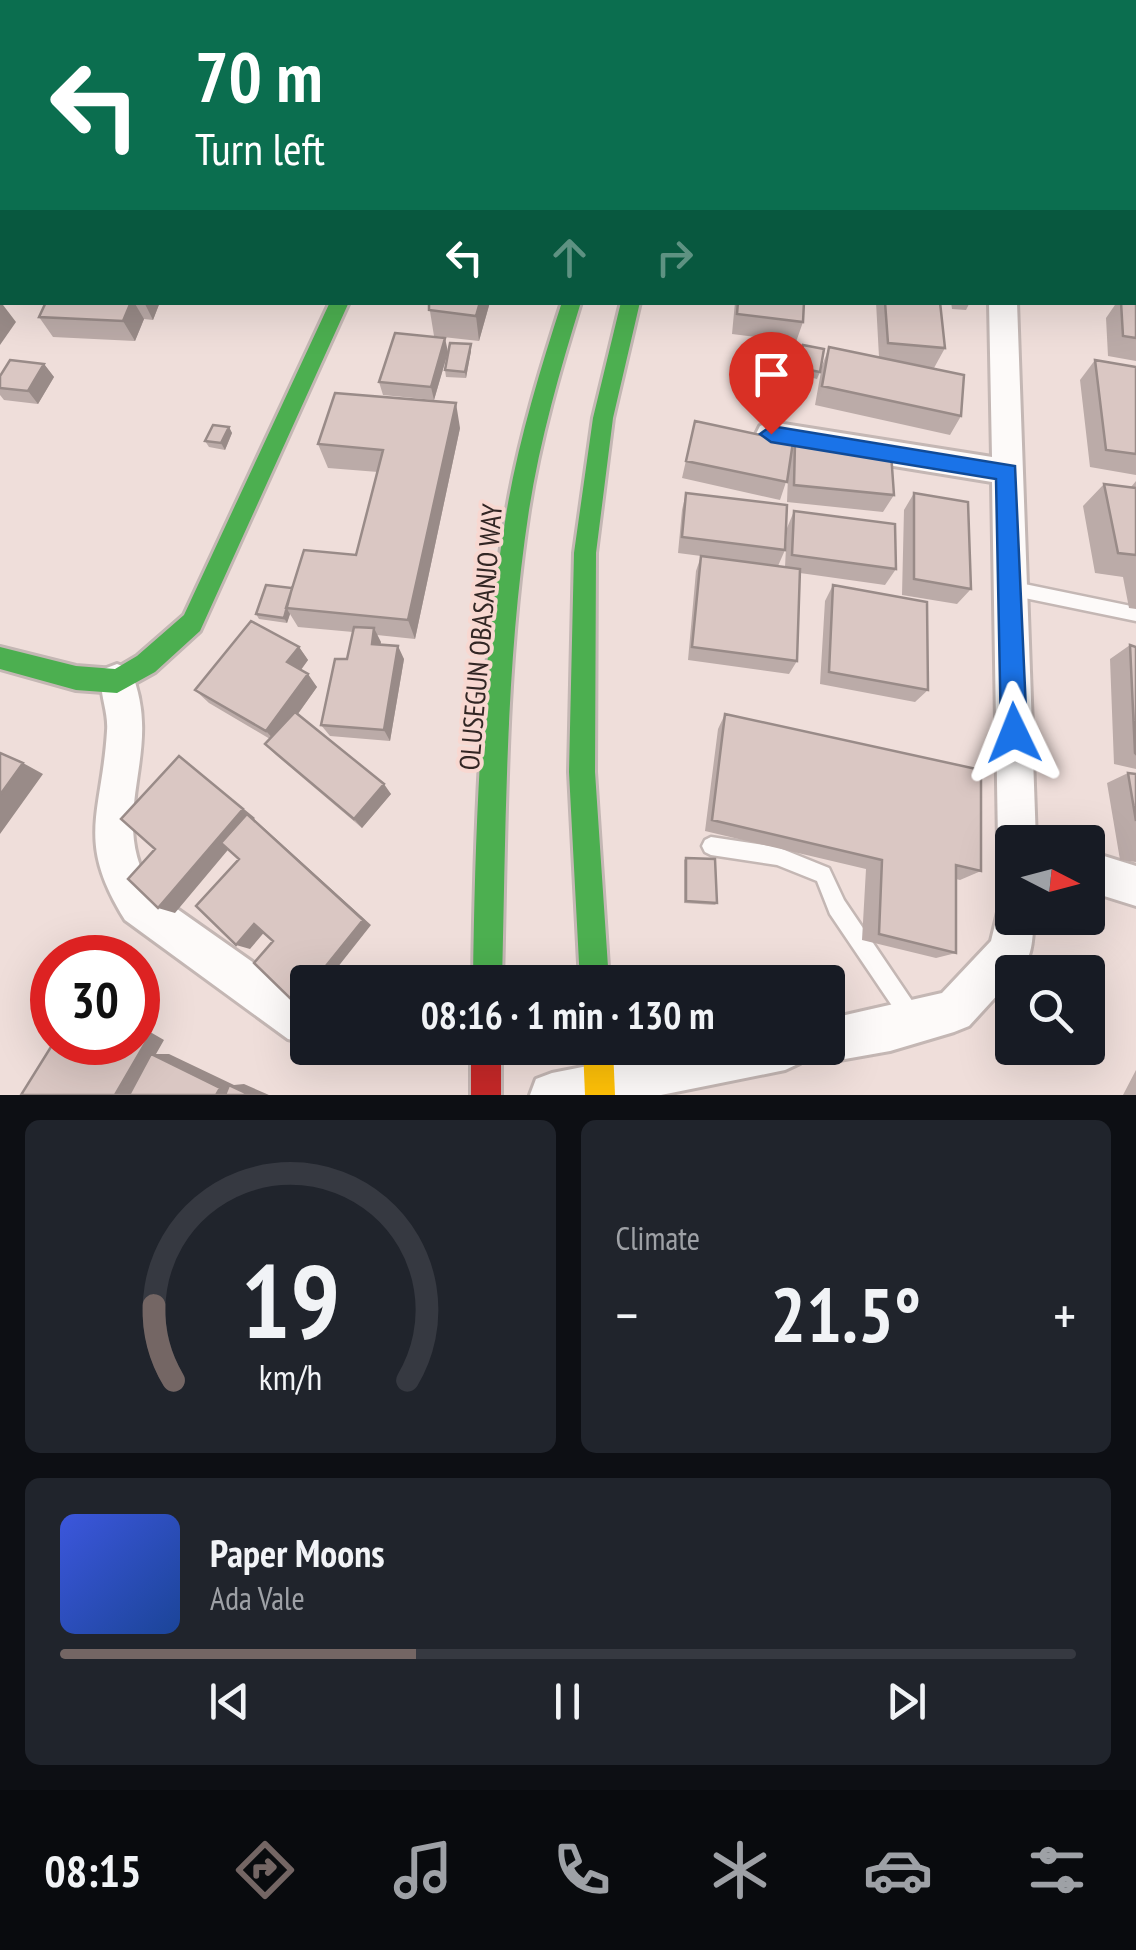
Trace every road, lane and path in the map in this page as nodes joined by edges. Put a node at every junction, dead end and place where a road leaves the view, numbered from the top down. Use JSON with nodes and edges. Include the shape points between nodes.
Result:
{"nodes":[{"id":1,"x":339,"y":305,"type":"edge"},
{"id":2,"x":571,"y":305,"type":"edge"},
{"id":3,"x":630,"y":305,"type":"edge"},
{"id":4,"x":1003,"y":305,"type":"edge"},
{"id":5,"x":771,"y":434,"type":"edge"},
{"id":6,"x":1007,"y":472,"type":"junction"},
{"id":7,"x":1010,"y":588,"type":"junction"},
{"id":8,"x":1136,"y":614,"type":"edge"},
{"id":9,"x":0,"y":658,"type":"edge"},
{"id":10,"x":117,"y":681,"type":"junction"},
{"id":11,"x":1017,"y":825,"type":"edge"},
{"id":12,"x":711,"y":846,"type":"edge"},
{"id":13,"x":1105,"y":877,"type":"edge"},
{"id":14,"x":1136,"y":886,"type":"edge"},
{"id":15,"x":1012,"y":935,"type":"edge"},
{"id":16,"x":488,"y":965,"type":"edge"},
{"id":17,"x":593,"y":965,"type":"edge"},
{"id":18,"x":290,"y":1015,"type":"edge"},
{"id":19,"x":914,"y":1022,"type":"junction"},
{"id":20,"x":845,"y":1036,"type":"edge"},
{"id":21,"x":486,"y":1065,"type":"edge"},
{"id":22,"x":672,"y":1065,"type":"edge"},
{"id":23,"x":599,"y":1076,"type":"edge"},
{"id":24,"x":486,"y":1095,"type":"edge"},
{"id":25,"x":552,"y":1095,"type":"edge"}],
"edges":[{"from":1,"to":10,"type":"main road","via":[[192,623]]},
{"from":2,"to":16,"type":"main road","name":"OLUSEGUN OBASANJO WAY","via":[[514,538]]},
{"from":3,"to":17,"type":"main road","via":[[603,418],[585,553],[582,772]]},
{"from":4,"to":6,"type":"street"},
{"from":5,"to":6,"type":"street"},
{"from":6,"to":7,"type":"street"},
{"from":7,"to":8,"type":"lane"},
{"from":7,"to":11,"type":"street"},
{"from":9,"to":10,"type":"main road"},
{"from":10,"to":18,"type":"street","via":[[126,724],[109,842],[120,880],[139,906]]},
{"from":12,"to":19,"type":"lane","via":[[777,856],[823,874],[837,907]]},
{"from":13,"to":14,"type":"street"},
{"from":15,"to":19,"type":"street","via":[[1010,951],[954,1011]]},
{"from":19,"to":20,"type":"street"},
{"from":21,"to":24,"type":"main road"},
{"from":22,"to":23,"type":"street"},
{"from":23,"to":25,"type":"street"}]}
